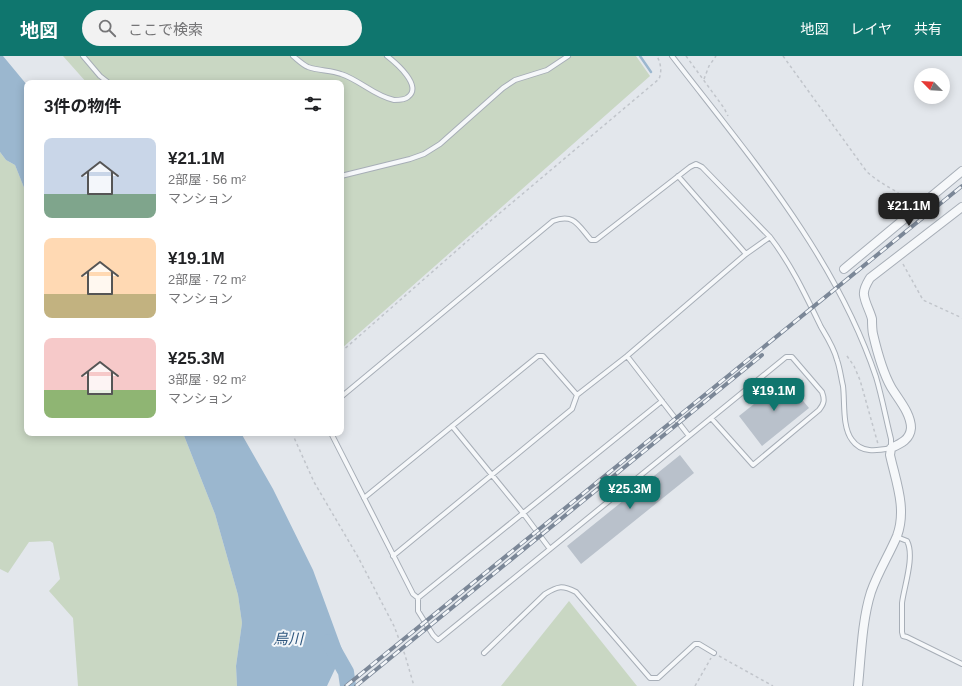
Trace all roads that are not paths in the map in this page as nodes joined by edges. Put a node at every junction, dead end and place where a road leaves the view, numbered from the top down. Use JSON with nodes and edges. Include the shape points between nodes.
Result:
{"nodes":[{"id":1,"x":83,"y":56,"type":"edge"},
{"id":2,"x":294,"y":56,"type":"edge"},
{"id":3,"x":387,"y":56,"type":"edge"},
{"id":4,"x":568,"y":56,"type":"edge"},
{"id":5,"x":672,"y":56,"type":"edge"},
{"id":6,"x":106,"y":80,"type":"edge"},
{"id":7,"x":962,"y":171,"type":"edge"},
{"id":8,"x":344,"y":175,"type":"edge"},
{"id":9,"x":678,"y":176,"type":"junction"},
{"id":10,"x":962,"y":207,"type":"edge"},
{"id":11,"x":770,"y":237,"type":"junction"},
{"id":12,"x":746,"y":254,"type":"junction"},
{"id":13,"x":844,"y":269,"type":"dead end"},
{"id":14,"x":627,"y":356,"type":"junction"},
{"id":15,"x":344,"y":395,"type":"edge"},
{"id":16,"x":577,"y":395,"type":"junction"},
{"id":17,"x":662,"y":401,"type":"junction"},
{"id":18,"x":711,"y":418,"type":"junction"},
{"id":19,"x":452,"y":426,"type":"junction"},
{"id":20,"x":333,"y":436,"type":"edge"},
{"id":21,"x":689,"y":436,"type":"junction"},
{"id":22,"x":891,"y":448,"type":"junction"},
{"id":23,"x":491,"y":475,"type":"junction"},
{"id":24,"x":364,"y":498,"type":"junction"},
{"id":25,"x":523,"y":513,"type":"junction"},
{"id":26,"x":896,"y":537,"type":"junction"},
{"id":27,"x":550,"y":549,"type":"junction"},
{"id":28,"x":394,"y":556,"type":"junction"},
{"id":29,"x":418,"y":598,"type":"junction"},
{"id":30,"x":484,"y":653,"type":"dead end"},
{"id":31,"x":714,"y":653,"type":"road end"},
{"id":32,"x":962,"y":664,"type":"edge"},
{"id":33,"x":858,"y":686,"type":"edge"}],
"edges":[{"from":1,"to":6,"type":"lane"},
{"from":2,"to":3,"type":"lane","via":[[308,67],[342,74],[383,96],[396,100],[404,99],[410,96],[413,84],[404,71]]},
{"from":4,"to":8,"type":"lane","via":[[547,70],[515,80],[503,88],[440,144],[424,154]]},
{"from":5,"to":22,"type":"lane","via":[[777,192],[840,295],[876,377]]},
{"from":7,"to":13,"type":"street"},
{"from":9,"to":11,"type":"lane","via":[[696,164],[702,167]]},
{"from":9,"to":12,"type":"lane"},
{"from":9,"to":15,"type":"lane","via":[[596,240],[591,240],[568,217],[553,221]]},
{"from":10,"to":22,"type":"street","via":[[870,278],[864,290],[880,359],[890,386],[910,420],[911,428],[907,439]]},
{"from":11,"to":12,"type":"lane"},
{"from":11,"to":22,"type":"lane","via":[[802,287],[837,358],[848,434],[862,449],[870,451]]},
{"from":12,"to":14,"type":"lane"},
{"from":14,"to":16,"type":"lane"},
{"from":14,"to":17,"type":"lane"},
{"from":16,"to":19,"type":"lane","via":[[543,356],[538,356]]},
{"from":16,"to":23,"type":"lane","via":[[572,409]]},
{"from":17,"to":21,"type":"lane"},
{"from":17,"to":25,"type":"lane"},
{"from":18,"to":18,"type":"lane","via":[[752,465],[819,410],[824,400],[822,392],[792,356],[786,357]]},
{"from":18,"to":21,"type":"lane"},
{"from":19,"to":23,"type":"lane"},
{"from":19,"to":24,"type":"lane"},
{"from":20,"to":24,"type":"lane"},
{"from":21,"to":27,"type":"lane"},
{"from":22,"to":26,"type":"street","via":[[890,455],[901,504],[901,519]]},
{"from":23,"to":25,"type":"lane"},
{"from":23,"to":28,"type":"lane"},
{"from":24,"to":28,"type":"lane"},
{"from":25,"to":27,"type":"lane"},
{"from":25,"to":29,"type":"lane"},
{"from":26,"to":32,"type":"lane","via":[[907,541],[910,546],[907,583],[902,602],[904,636]]},
{"from":26,"to":33,"type":"street","via":[[871,593],[865,621]]},
{"from":27,"to":29,"type":"lane","via":[[438,640],[418,611]]},
{"from":28,"to":29,"type":"lane","via":[[413,594]]},
{"from":30,"to":31,"type":"lane","via":[[545,594],[556,587],[576,592],[650,678],[658,678],[695,644]]}]}
